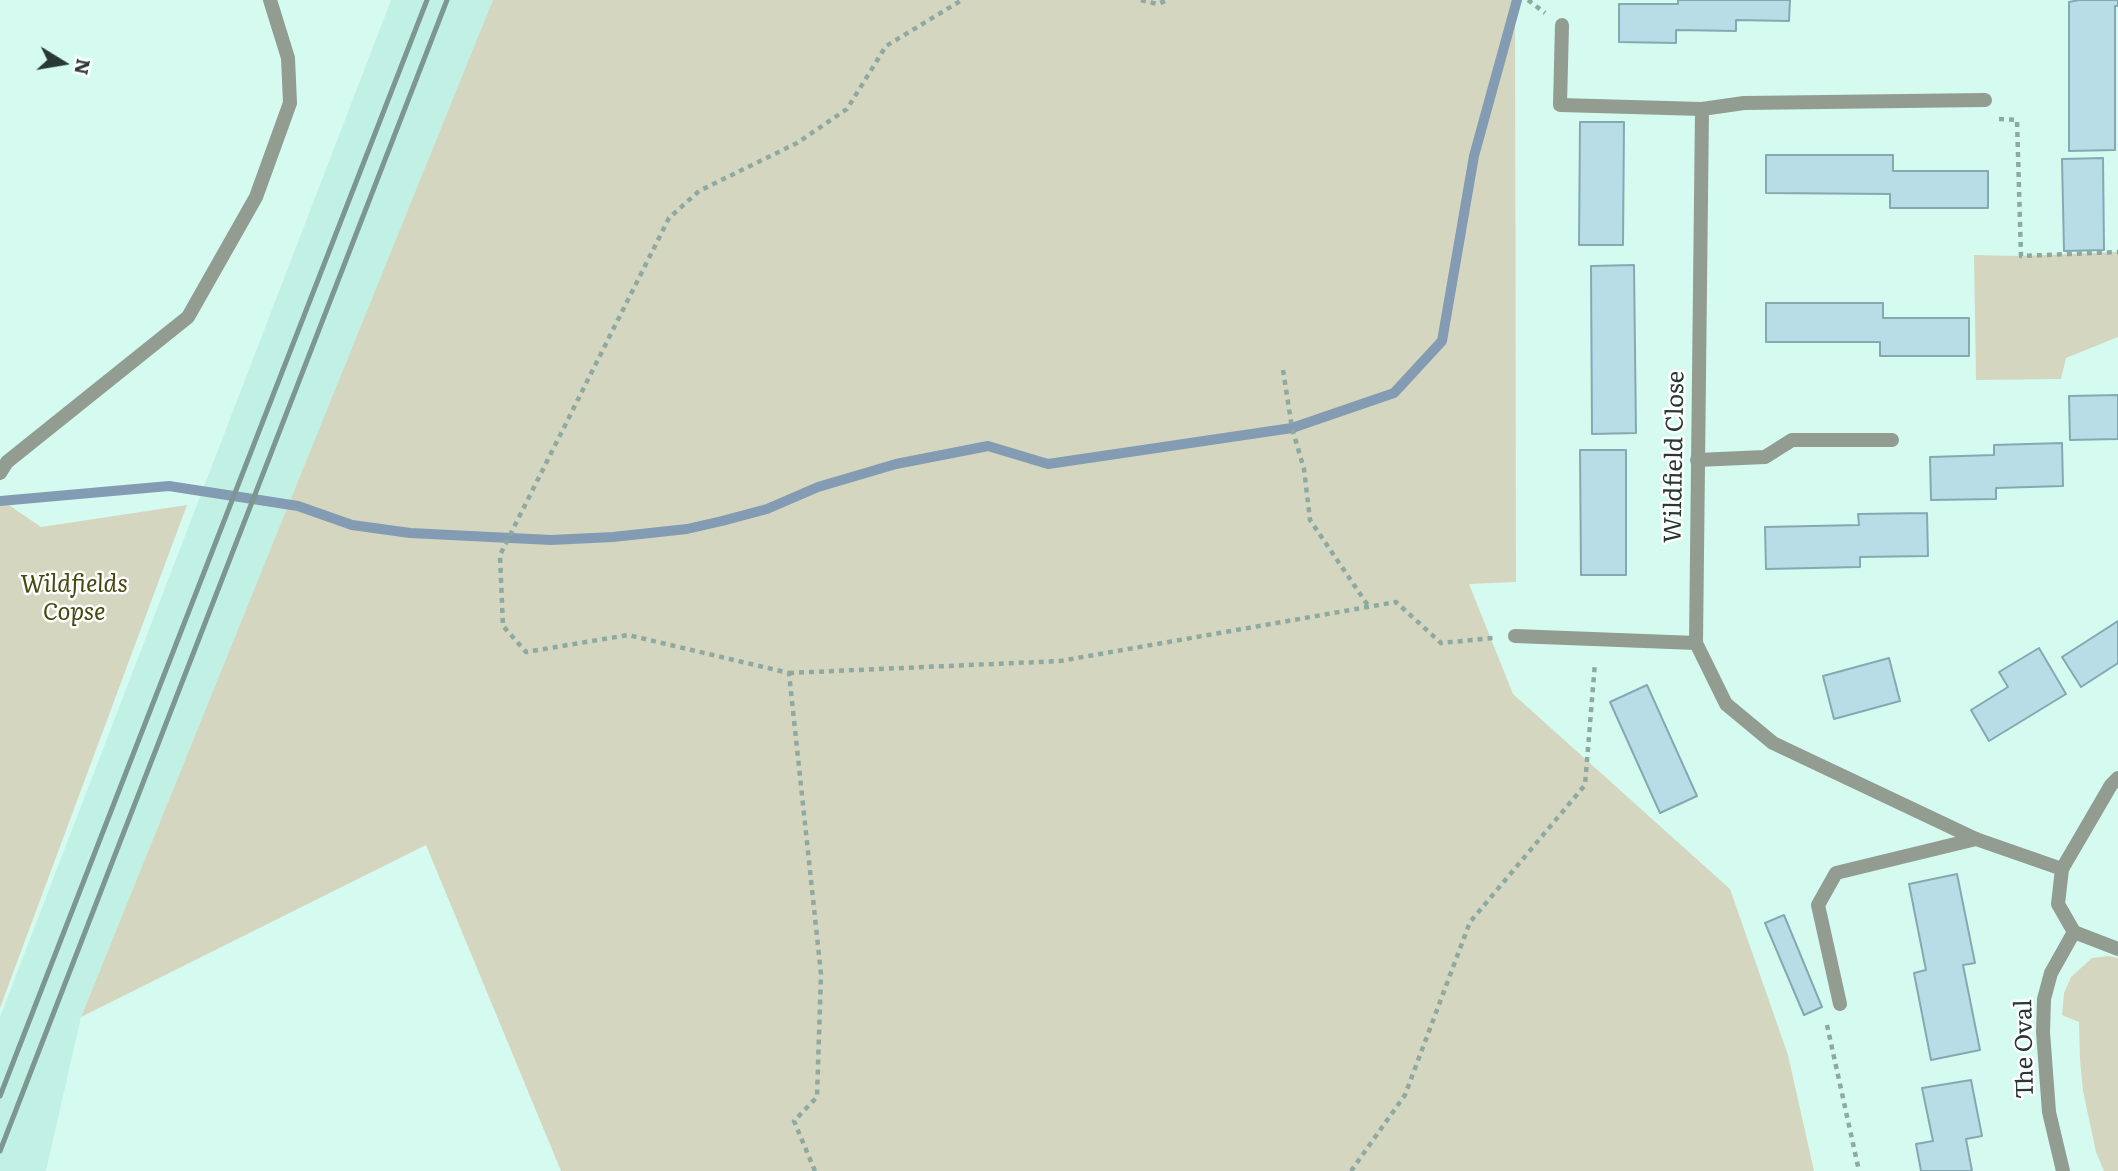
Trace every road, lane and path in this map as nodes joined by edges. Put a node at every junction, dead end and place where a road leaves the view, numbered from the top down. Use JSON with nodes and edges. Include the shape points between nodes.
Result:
{"nodes":[{"id":1,"x":270,"y":0,"type":"edge"},
{"id":2,"x":962,"y":0,"type":"edge"},
{"id":3,"x":1141,"y":0,"type":"edge"},
{"id":4,"x":1168,"y":0,"type":"edge"},
{"id":5,"x":1562,"y":25,"type":"dead end"},
{"id":6,"x":1985,"y":100,"type":"joint"},
{"id":7,"x":1703,"y":109,"type":"junction"},
{"id":8,"x":2118,"y":252,"type":"edge"},
{"id":9,"x":1283,"y":370,"type":"dead end"},
{"id":10,"x":1892,"y":440,"type":"dead end"},
{"id":11,"x":1697,"y":460,"type":"junction"},
{"id":12,"x":0,"y":473,"type":"edge"},
{"id":13,"x":1369,"y":607,"type":"junction"},
{"id":14,"x":1515,"y":636,"type":"joint"},
{"id":15,"x":1597,"y":637,"type":"junction"},
{"id":16,"x":1696,"y":643,"type":"junction"},
{"id":17,"x":789,"y":673,"type":"junction"},
{"id":18,"x":2118,"y":778,"type":"edge"},
{"id":19,"x":1976,"y":839,"type":"junction"},
{"id":20,"x":2062,"y":869,"type":"junction"},
{"id":21,"x":2074,"y":932,"type":"junction"},
{"id":22,"x":2118,"y":949,"type":"edge"},
{"id":23,"x":1840,"y":1004,"type":"joint"},
{"id":24,"x":815,"y":1171,"type":"edge"},
{"id":25,"x":1351,"y":1171,"type":"edge"},
{"id":26,"x":1859,"y":1171,"type":"edge"},
{"id":27,"x":2063,"y":1171,"type":"edge"}],
"edges":[{"from":1,"to":12,"type":"street","via":[[288,58],[290,103],[256,197],[188,317],[7,462]]},
{"from":2,"to":17,"type":"path","via":[[886,46],[847,109],[797,143],[699,191],[669,218],[500,555],[503,626],[526,652],[628,635]]},
{"from":3,"to":4,"type":"path","via":[[1157,4]]},
{"from":5,"to":7,"type":"street","via":[[1560,105]]},
{"from":6,"to":7,"type":"street","via":[[1744,103]]},
{"from":6,"to":8,"type":"path","via":[[1990,118],[2017,120],[2021,256]]},
{"from":7,"to":11,"type":"street","name":"Wildfield Close"},
{"from":9,"to":13,"type":"path","via":[[1310,520]]},
{"from":10,"to":11,"type":"street","via":[[1792,440],[1765,457]]},
{"from":11,"to":16,"type":"street","name":"Wildfield Close"},
{"from":13,"to":14,"type":"path","via":[[1396,602],[1441,643]]},
{"from":13,"to":17,"type":"path","via":[[1060,661]]},
{"from":14,"to":15,"type":"street"},
{"from":15,"to":16,"type":"street"},
{"from":15,"to":25,"type":"path","via":[[1585,785],[1470,922],[1405,1095]]},
{"from":16,"to":19,"type":"street","name":"Wildfield Close","via":[[1726,704],[1773,743]]},
{"from":17,"to":24,"type":"path","via":[[821,974],[817,1097],[794,1121]]},
{"from":18,"to":20,"type":"street"},
{"from":19,"to":20,"type":"street","name":"Wildfield Close"},
{"from":19,"to":23,"type":"street","via":[[1836,873],[1818,905]]},
{"from":20,"to":21,"type":"street","via":[[2058,904]]},
{"from":21,"to":22,"type":"street"},
{"from":21,"to":27,"type":"street","name":"The Oval","via":[[2051,973],[2044,999],[2049,1112]]},
{"from":23,"to":26,"type":"path","via":[[1824,1008]]}]}
